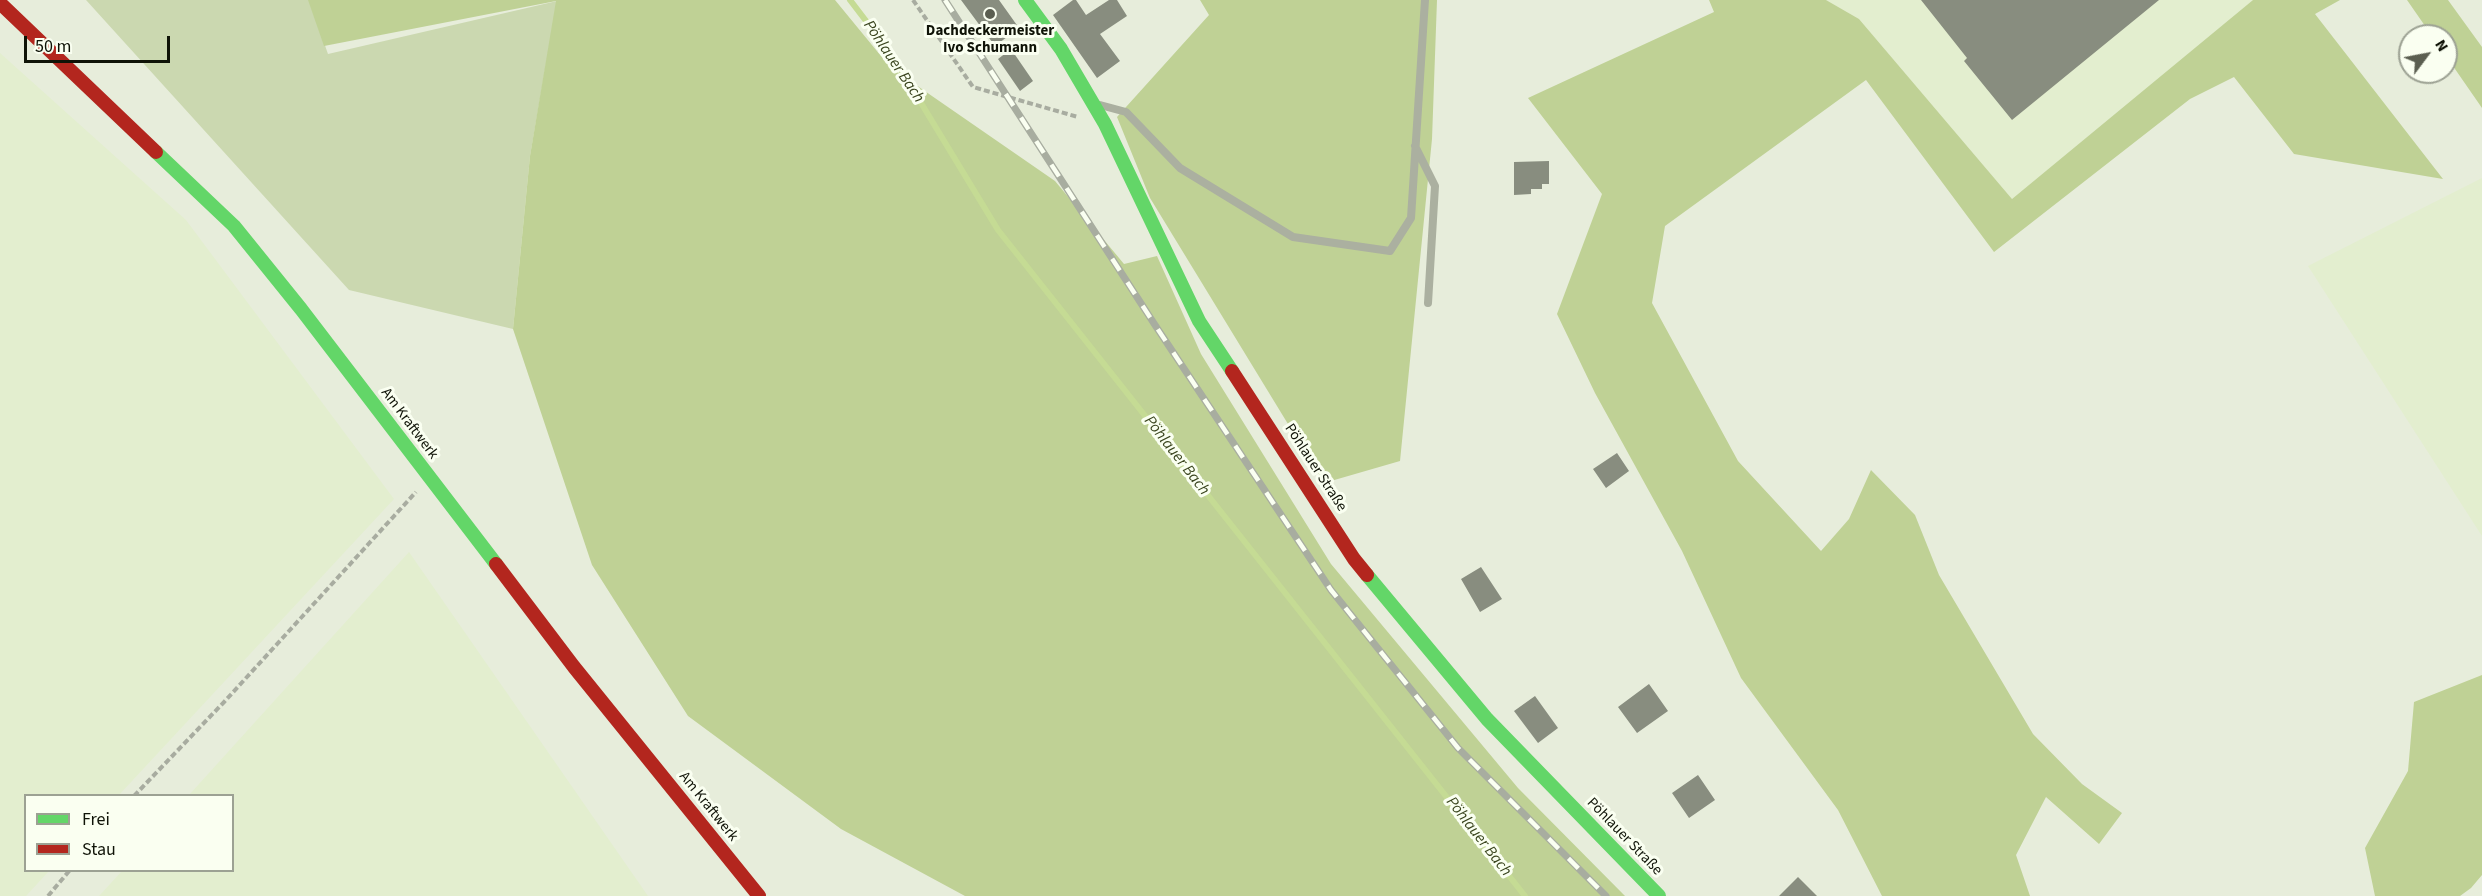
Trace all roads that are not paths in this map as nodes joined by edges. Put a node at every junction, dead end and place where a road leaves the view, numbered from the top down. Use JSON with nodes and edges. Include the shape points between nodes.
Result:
{"nodes":[{"id":1,"x":1025,"y":0,"type":"edge"},
{"id":2,"x":1425,"y":0,"type":"edge"},
{"id":3,"x":0,"y":3,"type":"edge"},
{"id":4,"x":1093,"y":104,"type":"junction"},
{"id":5,"x":1415,"y":146,"type":"junction"},
{"id":6,"x":1428,"y":303,"type":"dead end"},
{"id":7,"x":759,"y":896,"type":"edge"},
{"id":8,"x":1659,"y":896,"type":"edge"}],
"edges":[{"from":1,"to":4,"type":"street","name":"Pöhlauer Straße","via":[[1061,49]]},
{"from":2,"to":5,"type":"lane"},
{"from":3,"to":7,"type":"street","name":"Am Kraftwerk","via":[[234,226],[574,667]]},
{"from":4,"to":5,"type":"lane","via":[[1126,112],[1180,168],[1293,237],[1380,249],[1390,250],[1411,218]]},
{"from":4,"to":8,"type":"street","name":"Pöhlauer Straße","via":[[1199,321],[1354,560],[1487,719]]},
{"from":5,"to":6,"type":"lane","via":[[1435,186]]}]}
